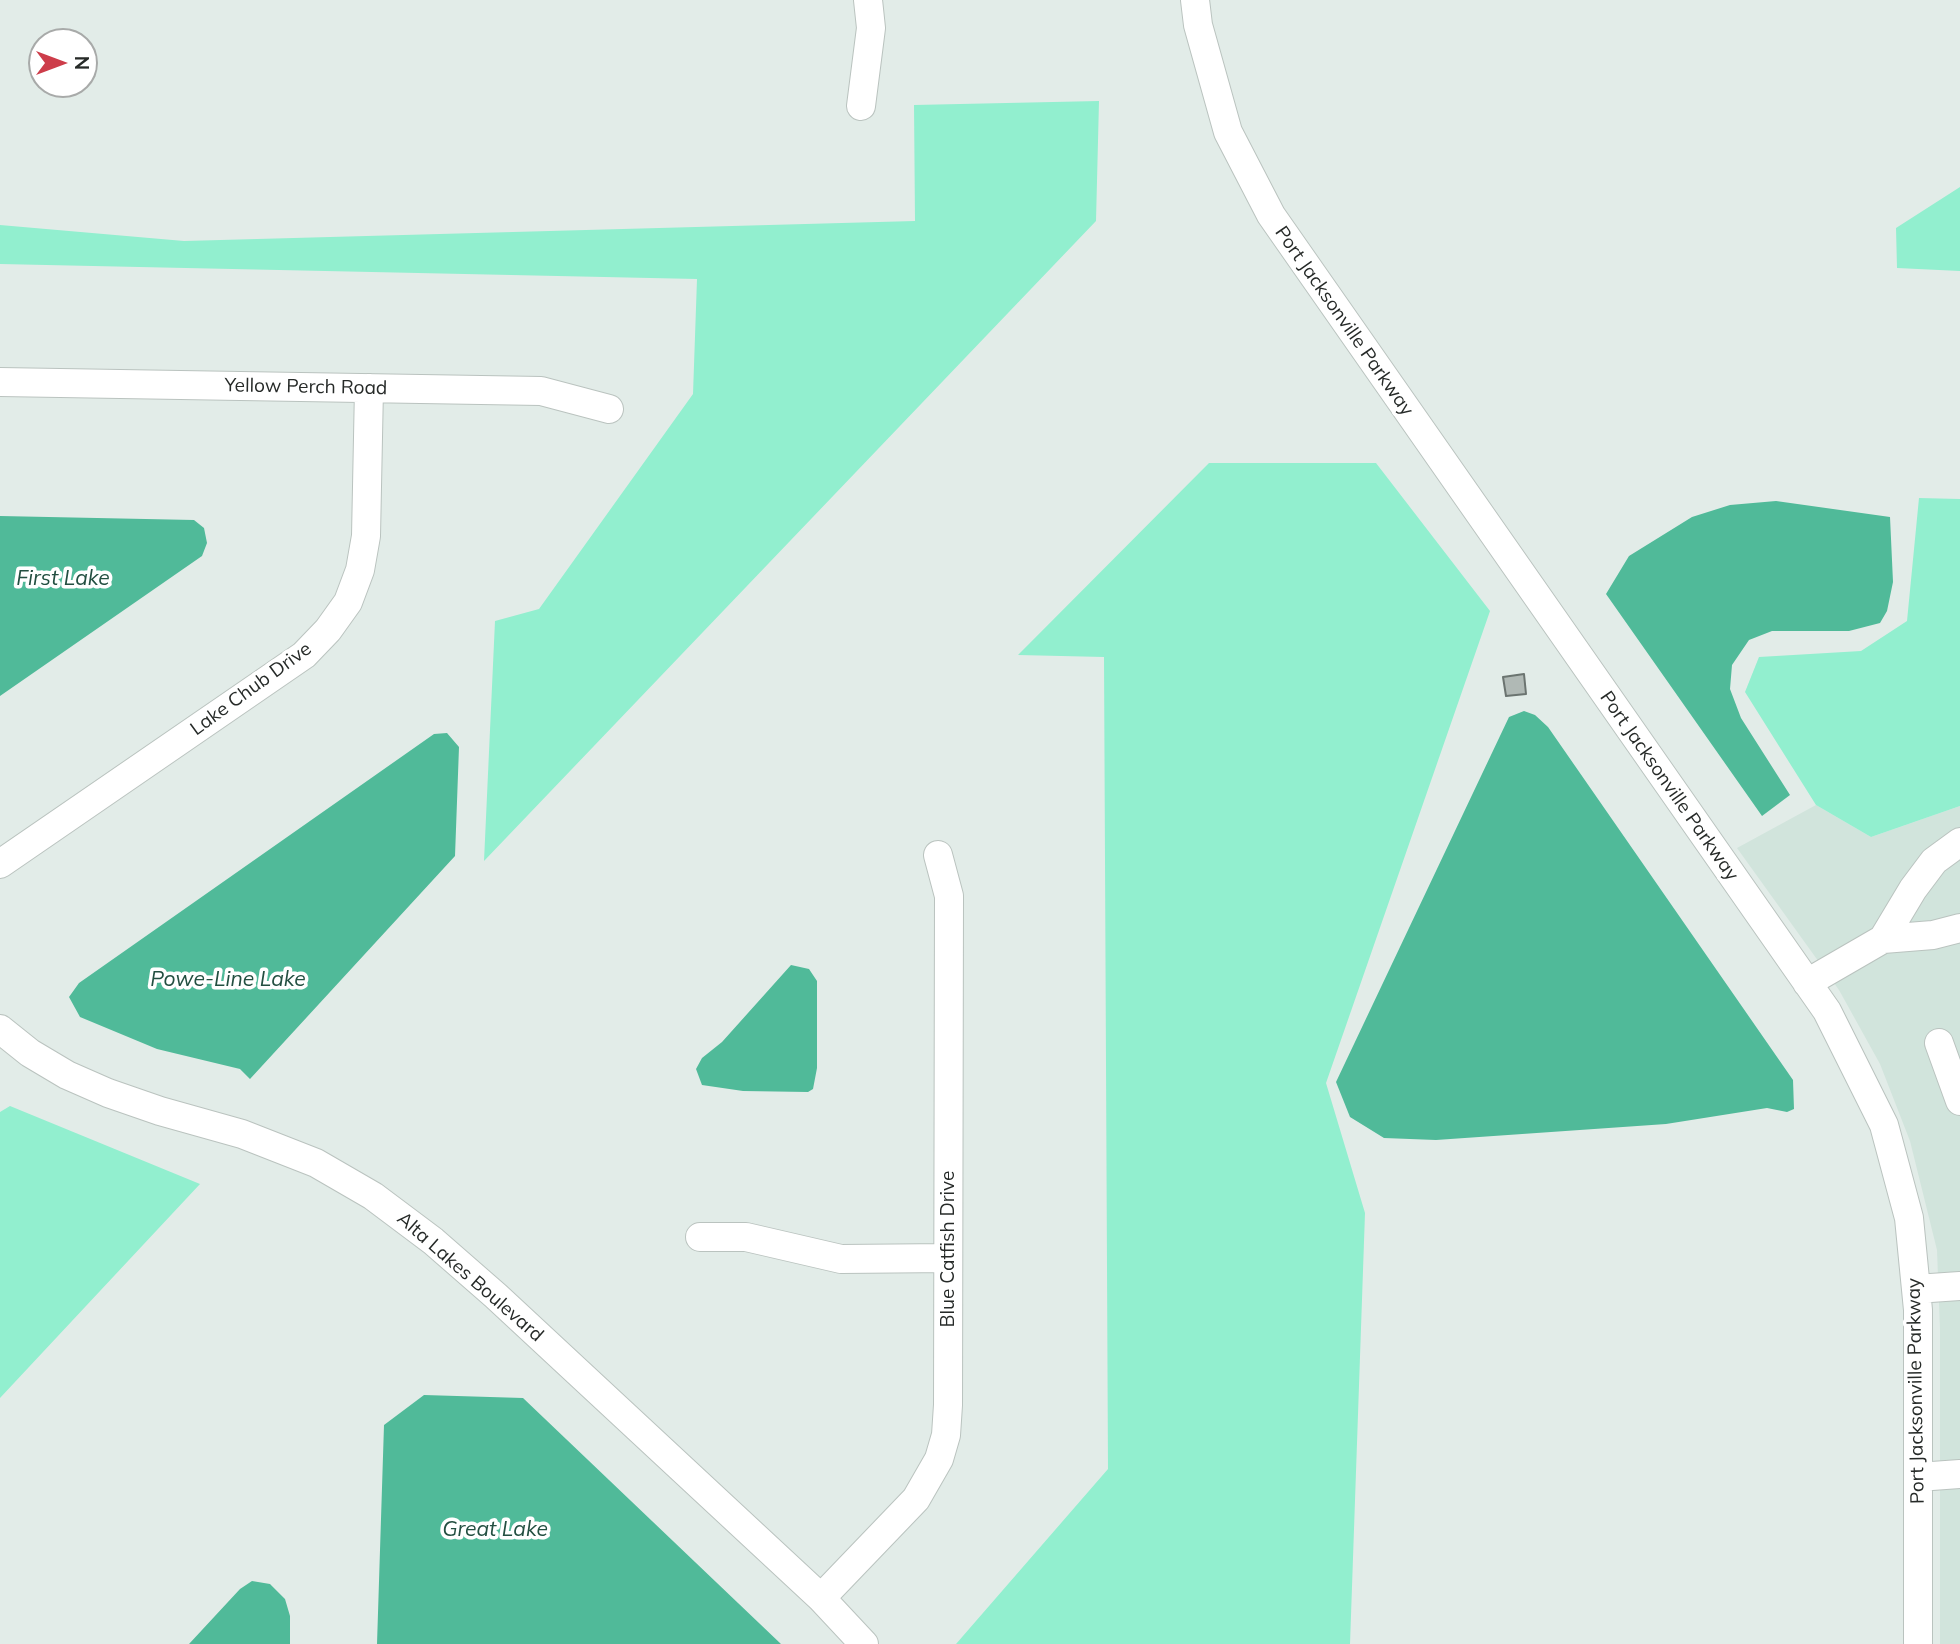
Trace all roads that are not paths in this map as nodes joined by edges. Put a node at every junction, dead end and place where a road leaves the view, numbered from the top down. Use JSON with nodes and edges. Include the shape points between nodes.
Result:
{"nodes":[{"id":1,"x":868,"y":0,"type":"edge"},
{"id":2,"x":1195,"y":0,"type":"edge"},
{"id":3,"x":861,"y":106,"type":"dead end"},
{"id":4,"x":0,"y":382,"type":"edge"},
{"id":5,"x":369,"y":388,"type":"junction"},
{"id":6,"x":609,"y":409,"type":"dead end"},
{"id":7,"x":1960,"y":842,"type":"edge"},
{"id":8,"x":938,"y":855,"type":"dead end"},
{"id":9,"x":0,"y":864,"type":"edge"},
{"id":10,"x":1960,"y":929,"type":"edge"},
{"id":11,"x":1883,"y":939,"type":"junction"},
{"id":12,"x":1807,"y":983,"type":"junction"},
{"id":13,"x":0,"y":1029,"type":"edge"},
{"id":14,"x":1939,"y":1043,"type":"dead end"},
{"id":15,"x":1960,"y":1101,"type":"edge"},
{"id":16,"x":700,"y":1237,"type":"dead end"},
{"id":17,"x":948,"y":1258,"type":"junction"},
{"id":18,"x":1960,"y":1286,"type":"edge"},
{"id":19,"x":1916,"y":1289,"type":"junction"},
{"id":20,"x":1960,"y":1474,"type":"edge"},
{"id":21,"x":1918,"y":1476,"type":"junction"},
{"id":22,"x":821,"y":1598,"type":"junction"},
{"id":23,"x":864,"y":1644,"type":"edge"},
{"id":24,"x":1918,"y":1644,"type":"edge"}],
"edges":[{"from":1,"to":3,"type":"street","via":[[870,28]]},
{"from":2,"to":12,"type":"street","name":"Port Jacksonville Parkway","via":[[1228,132],[1271,215]]},
{"from":4,"to":5,"type":"street","name":"Yellow Perch Road"},
{"from":5,"to":6,"type":"street","name":"Yellow Perch Road","via":[[541,391]]},
{"from":5,"to":9,"type":"street","name":"Lake Chub Drive","via":[[366,536],[348,603],[328,630],[304,655]]},
{"from":7,"to":11,"type":"street","via":[[1934,861]]},
{"from":8,"to":17,"type":"street","name":"Blue Catfish Drive","via":[[949,896]]},
{"from":10,"to":11,"type":"street"},
{"from":11,"to":12,"type":"street"},
{"from":12,"to":19,"type":"street","name":"Port Jacksonville Parkway","via":[[1884,1125],[1909,1219]]},
{"from":13,"to":22,"type":"street","name":"Alta Lakes Boulevard","via":[[67,1075],[160,1111],[242,1133],[316,1163],[373,1196],[496,1296]]},
{"from":14,"to":15,"type":"street"},
{"from":16,"to":17,"type":"street","via":[[746,1237],[841,1258]]},
{"from":17,"to":22,"type":"street","name":"Blue Catfish Drive","via":[[948,1405],[939,1459],[916,1499]]},
{"from":18,"to":19,"type":"street"},
{"from":19,"to":21,"type":"street","name":"Port Jacksonville Parkway"},
{"from":20,"to":21,"type":"street"},
{"from":21,"to":24,"type":"street","name":"Port Jacksonville Parkway"},
{"from":22,"to":23,"type":"street","name":"Alta Lakes Boulevard"}]}
